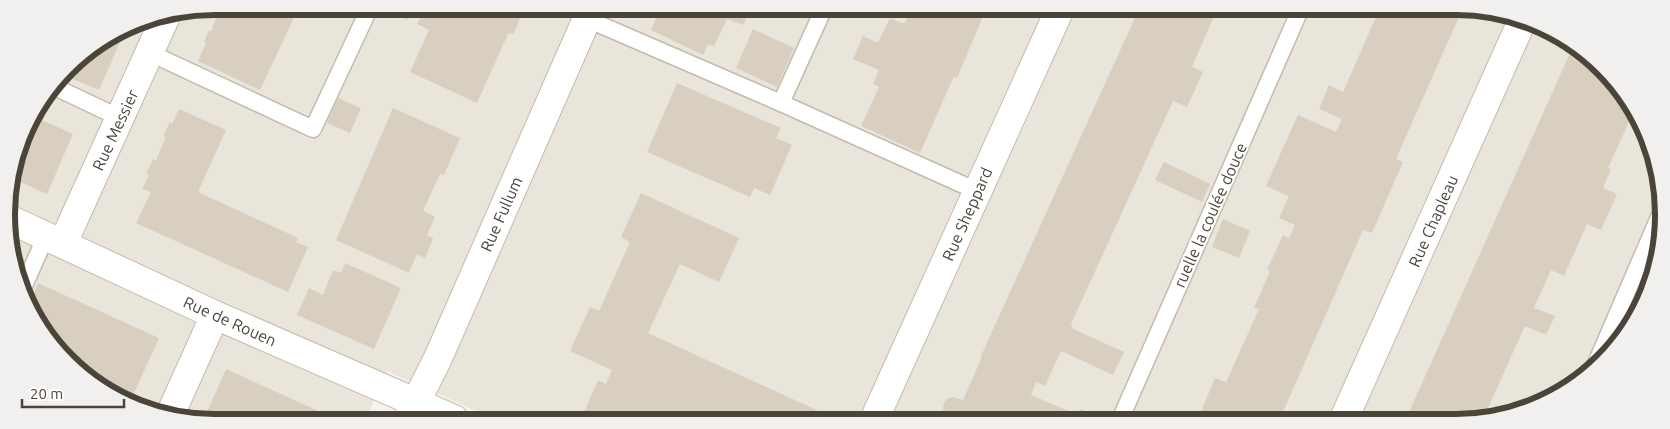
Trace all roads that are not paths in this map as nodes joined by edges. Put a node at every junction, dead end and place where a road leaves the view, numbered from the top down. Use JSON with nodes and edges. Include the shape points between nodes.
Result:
{"nodes":[{"id":1,"x":366,"y":15,"type":"edge"},
{"id":2,"x":589,"y":15,"type":"edge"},
{"id":3,"x":594,"y":15,"type":"edge"},
{"id":4,"x":821,"y":15,"type":"edge"},
{"id":5,"x":1057,"y":15,"type":"edge"},
{"id":6,"x":1298,"y":15,"type":"edge"},
{"id":7,"x":163,"y":22,"type":"edge"},
{"id":8,"x":1520,"y":26,"type":"edge"},
{"id":9,"x":150,"y":53,"type":"junction"},
{"id":10,"x":59,"y":89,"type":"edge"},
{"id":11,"x":781,"y":103,"type":"junction"},
{"id":12,"x":120,"y":118,"type":"junction"},
{"id":13,"x":977,"y":192,"type":"junction"},
{"id":14,"x":15,"y":222,"type":"edge"},
{"id":15,"x":1655,"y":228,"type":"edge"},
{"id":16,"x":55,"y":240,"type":"junction"},
{"id":17,"x":27,"y":282,"type":"edge"},
{"id":18,"x":215,"y":315,"type":"junction"},
{"id":19,"x":1602,"y":350,"type":"edge"},
{"id":20,"x":173,"y":409,"type":"edge"},
{"id":21,"x":412,"y":411,"type":"edge"},
{"id":22,"x":428,"y":414,"type":"edge"},
{"id":23,"x":877,"y":414,"type":"edge"},
{"id":24,"x":1123,"y":414,"type":"edge"},
{"id":25,"x":1346,"y":414,"type":"edge"}],
"edges":[{"from":1,"to":9,"type":"lane","via":[[313,128]]},
{"from":2,"to":21,"type":"street","name":"Rue Fullum"},
{"from":3,"to":11,"type":"lane"},
{"from":4,"to":11,"type":"lane"},
{"from":5,"to":13,"type":"street","name":"Rue Sheppard"},
{"from":6,"to":24,"type":"lane","name":"ruelle la coulée douce"},
{"from":7,"to":9,"type":"street","name":"Rue Messier"},
{"from":8,"to":25,"type":"street","name":"Rue Chapleau"},
{"from":9,"to":12,"type":"street","name":"Rue Messier"},
{"from":10,"to":12,"type":"lane"},
{"from":11,"to":13,"type":"lane"},
{"from":12,"to":16,"type":"street","name":"Rue Messier"},
{"from":13,"to":23,"type":"street","name":"Rue Sheppard"},
{"from":14,"to":16,"type":"street","name":"Rue de Rouen"},
{"from":15,"to":19,"type":"lane"},
{"from":16,"to":17,"type":"lane"},
{"from":16,"to":18,"type":"street","name":"Rue de Rouen"},
{"from":18,"to":20,"type":"street"},
{"from":18,"to":21,"type":"street","name":"Rue de Rouen"},
{"from":21,"to":22,"type":"street","name":"Rue de Rouen"}]}
